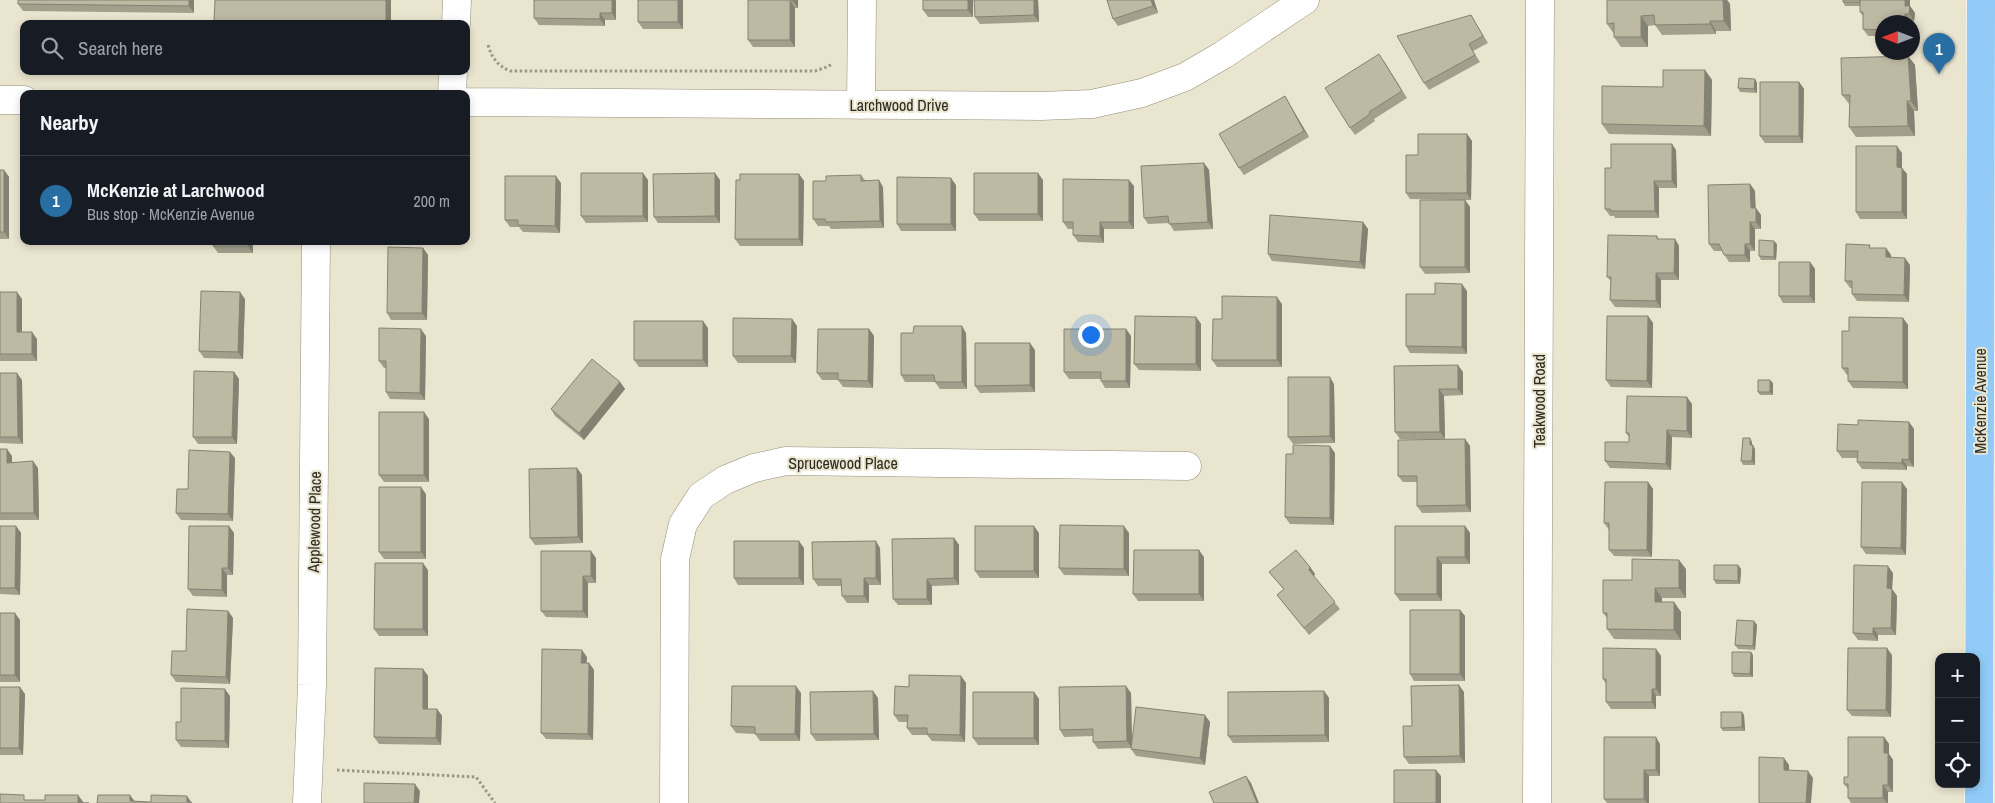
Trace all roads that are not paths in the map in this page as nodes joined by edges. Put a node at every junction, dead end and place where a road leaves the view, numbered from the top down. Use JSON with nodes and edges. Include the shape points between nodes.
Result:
{"nodes":[{"id":1,"x":457,"y":0,"type":"edge"},
{"id":2,"x":862,"y":0,"type":"edge"},
{"id":3,"x":1540,"y":0,"type":"edge"},
{"id":4,"x":1981,"y":0,"type":"edge"},
{"id":5,"x":1298,"y":1,"type":"edge"},
{"id":6,"x":456,"y":20,"type":"edge"},
{"id":7,"x":453,"y":75,"type":"edge"},
{"id":8,"x":452,"y":90,"type":"edge"},
{"id":9,"x":0,"y":100,"type":"edge"},
{"id":10,"x":20,"y":100,"type":"edge"},
{"id":11,"x":470,"y":102,"type":"edge"},
{"id":12,"x":862,"y":105,"type":"junction"},
{"id":13,"x":316,"y":245,"type":"edge"},
{"id":14,"x":1187,"y":466,"type":"dead end"},
{"id":15,"x":307,"y":803,"type":"edge"},
{"id":16,"x":674,"y":803,"type":"edge"},
{"id":17,"x":1537,"y":803,"type":"edge"},
{"id":18,"x":1979,"y":803,"type":"edge"}],
"edges":[{"from":1,"to":6,"type":"street"},
{"from":2,"to":12,"type":"street"},
{"from":3,"to":17,"type":"street","name":"Teakwood Road"},
{"from":4,"to":18,"type":"main road","name":"McKenzie Avenue"},
{"from":5,"to":12,"type":"street","name":"Larchwood Drive","via":[[1223,55],[1184,77],[1142,93],[1092,104]]},
{"from":7,"to":8,"type":"street"},
{"from":9,"to":10,"type":"street"},
{"from":11,"to":12,"type":"street","name":"Larchwood Drive"},
{"from":13,"to":15,"type":"street","name":"Applewood Place","via":[[312,685]]},
{"from":14,"to":16,"type":"street","name":"Sprucewood Place","via":[[786,461],[754,468],[725,480],[701,496],[683,524],[675,559]]}]}
